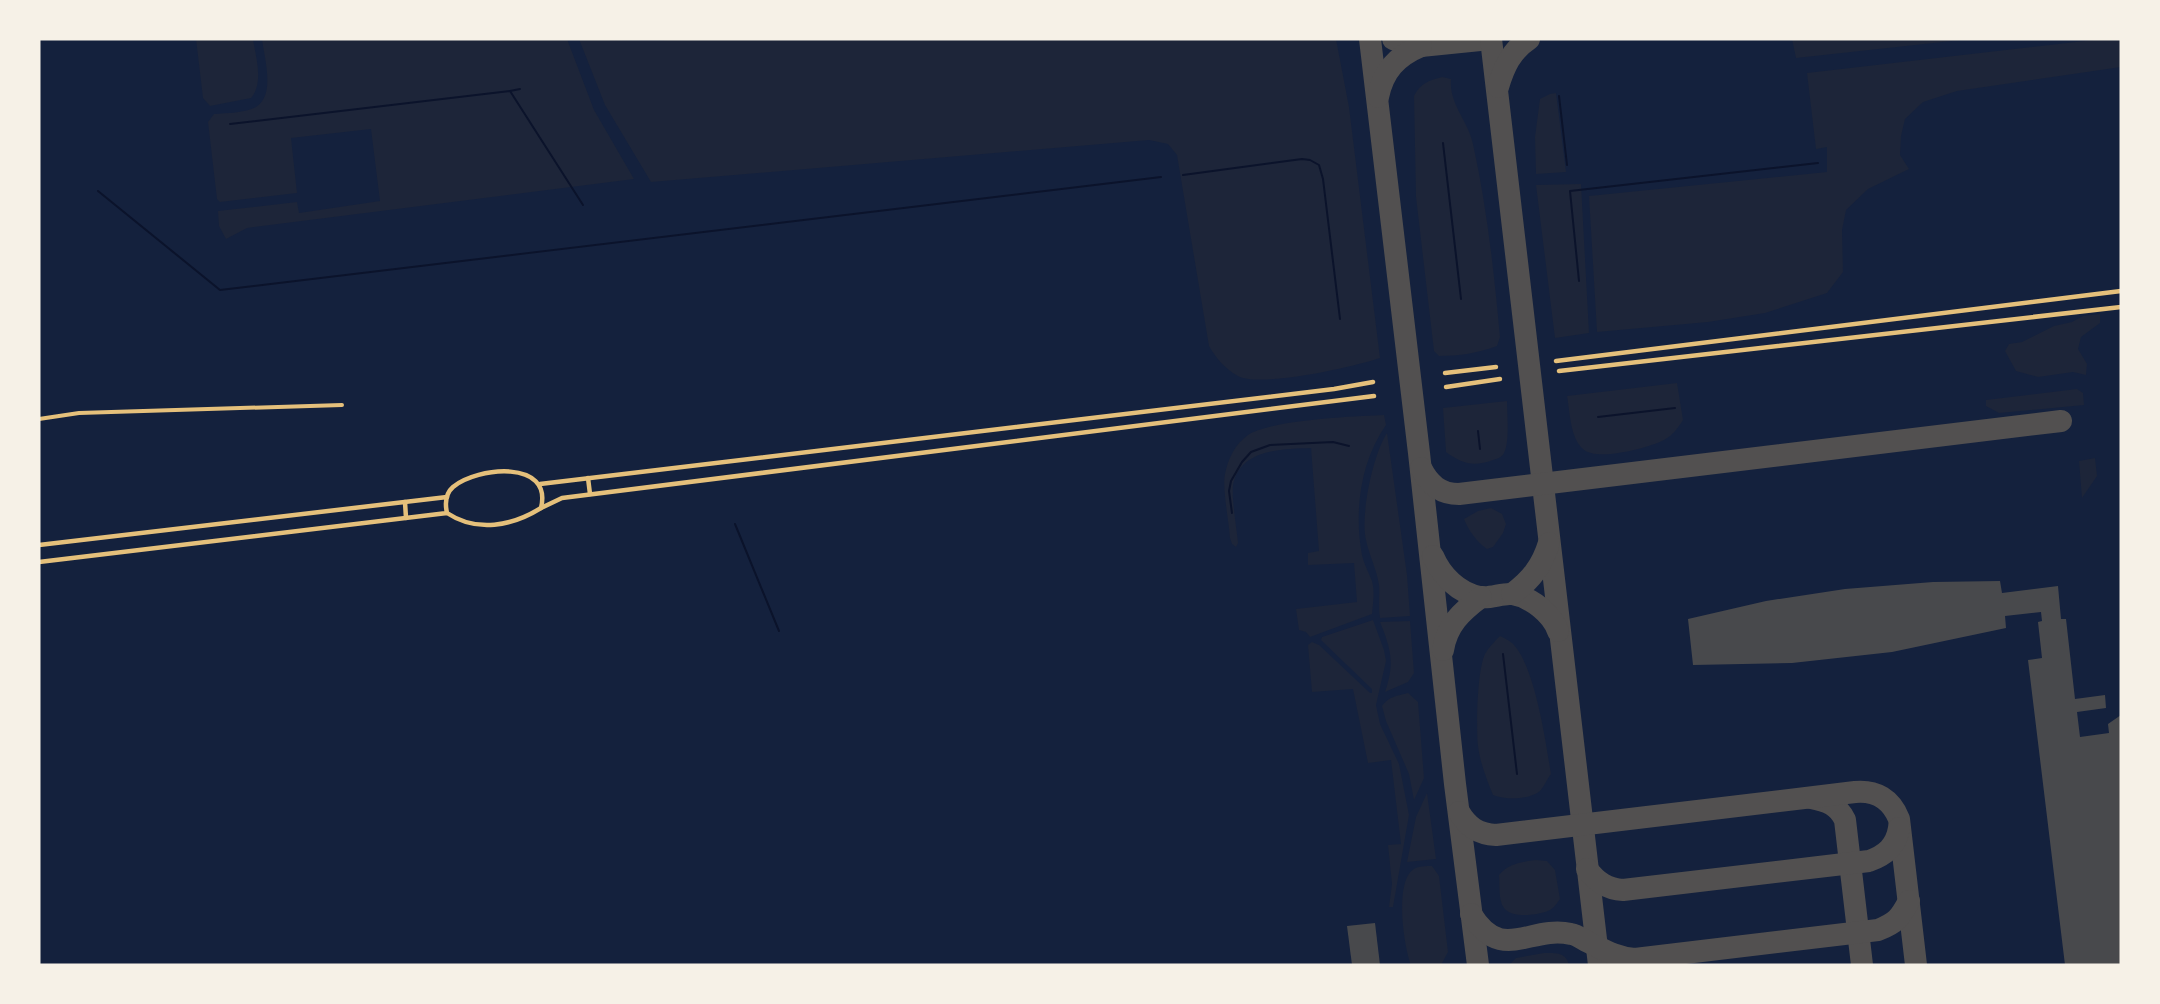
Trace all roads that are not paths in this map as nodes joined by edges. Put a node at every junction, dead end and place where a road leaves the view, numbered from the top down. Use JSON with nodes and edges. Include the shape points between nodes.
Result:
{"nodes":[{"id":1,"x":2121,"y":291,"type":"edge"},
{"id":2,"x":2121,"y":307,"type":"edge"},
{"id":3,"x":1557,"y":361,"type":"dead end"},
{"id":4,"x":1496,"y":367,"type":"dead end"},
{"id":5,"x":1559,"y":371,"type":"dead end"},
{"id":6,"x":1445,"y":372,"type":"dead end"},
{"id":7,"x":1500,"y":379,"type":"dead end"},
{"id":8,"x":1373,"y":382,"type":"dead end"},
{"id":9,"x":1446,"y":387,"type":"dead end"},
{"id":10,"x":1374,"y":396,"type":"dead end"},
{"id":11,"x":342,"y":405,"type":"dead end"},
{"id":12,"x":39,"y":419,"type":"edge"},
{"id":13,"x":878,"y":443,"type":"junction"},
{"id":14,"x":879,"y":457,"type":"junction"},
{"id":15,"x":588,"y":478,"type":"junction"},
{"id":16,"x":540,"y":484,"type":"junction"},
{"id":17,"x":590,"y":494,"type":"junction"},
{"id":18,"x":447,"y":497,"type":"junction"},
{"id":19,"x":405,"y":502,"type":"junction"},
{"id":20,"x":541,"y":508,"type":"junction"},
{"id":21,"x":447,"y":513,"type":"junction"},
{"id":22,"x":406,"y":518,"type":"junction"},
{"id":23,"x":39,"y":545,"type":"edge"},
{"id":24,"x":39,"y":562,"type":"edge"}],
"edges":[{"from":1,"to":3,"type":"street"},
{"from":2,"to":5,"type":"street"},
{"from":4,"to":6,"type":"street"},
{"from":7,"to":9,"type":"street"},
{"from":8,"to":13,"type":"street"},
{"from":10,"to":14,"type":"street"},
{"from":11,"to":12,"type":"street","via":[[79,413]]},
{"from":13,"to":14,"type":"street"},
{"from":13,"to":15,"type":"street"},
{"from":14,"to":17,"type":"street"},
{"from":15,"to":16,"type":"street"},
{"from":15,"to":17,"type":"street"},
{"from":16,"to":18,"type":"street","via":[[519,473],[496,472],[468,479],[453,487]]},
{"from":16,"to":20,"type":"street"},
{"from":17,"to":20,"type":"street","via":[[562,498]]},
{"from":18,"to":19,"type":"street"},
{"from":18,"to":21,"type":"street"},
{"from":19,"to":22,"type":"street"},
{"from":19,"to":23,"type":"street"},
{"from":20,"to":21,"type":"street","via":[[517,521],[488,525],[467,523]]},
{"from":21,"to":22,"type":"street"},
{"from":22,"to":24,"type":"street"}]}
